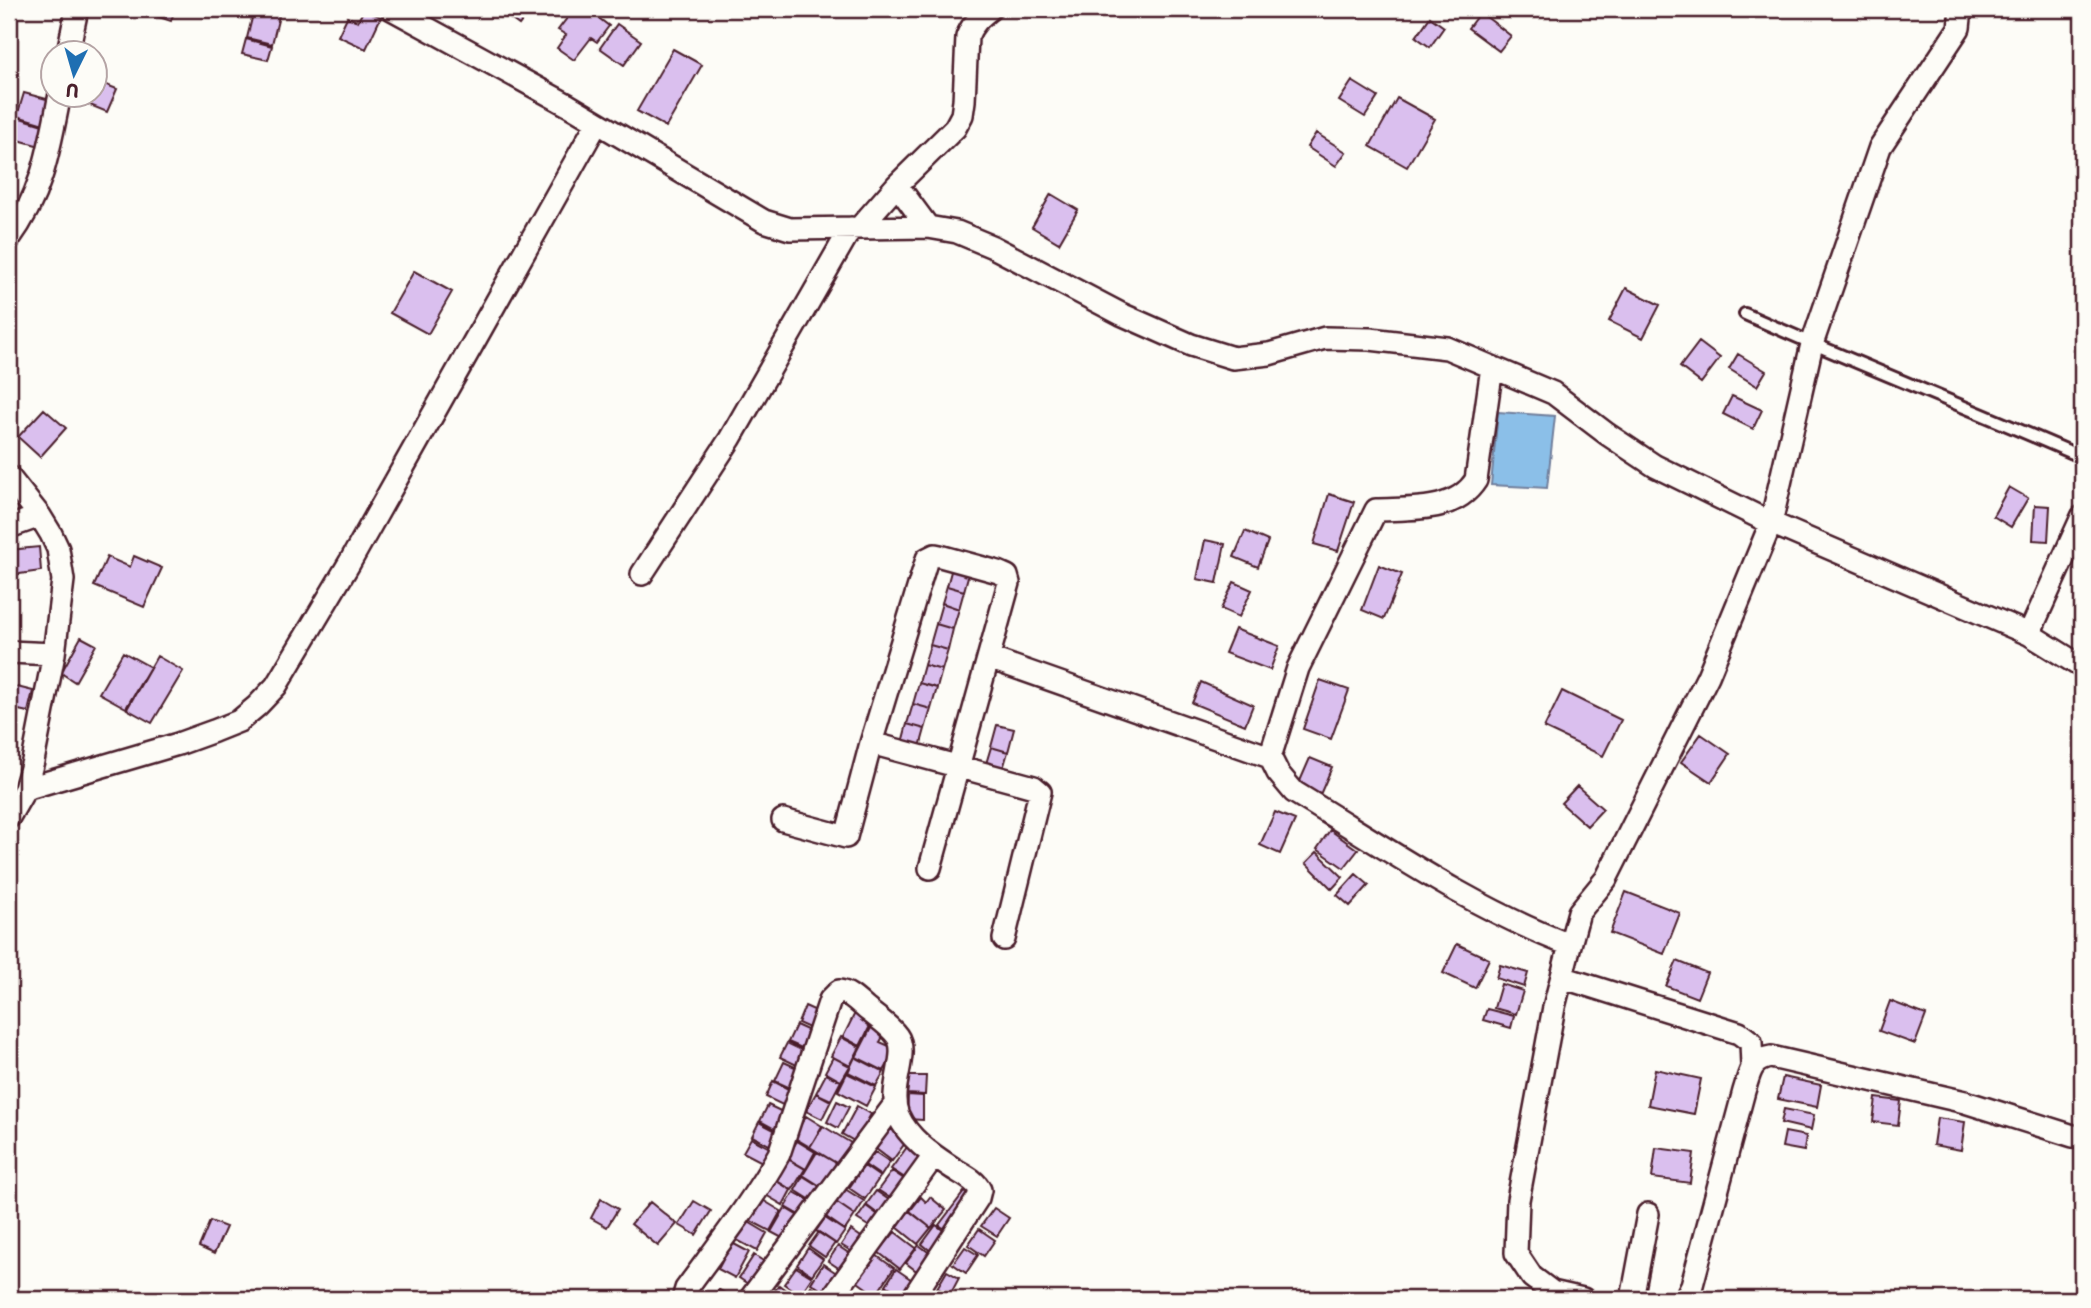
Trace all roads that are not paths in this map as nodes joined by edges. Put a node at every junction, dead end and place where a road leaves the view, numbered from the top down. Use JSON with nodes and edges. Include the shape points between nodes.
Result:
{"nodes":[{"id":1,"x":77,"y":9,"type":"edge"},
{"id":2,"x":392,"y":9,"type":"edge"},
{"id":3,"x":990,"y":9,"type":"edge"},
{"id":4,"x":1961,"y":9,"type":"edge"},
{"id":5,"x":71,"y":38,"type":"edge"},
{"id":6,"x":57,"y":108,"type":"edge"},
{"id":7,"x":597,"y":123,"type":"junction"},
{"id":8,"x":897,"y":185,"type":"junction"},
{"id":9,"x":856,"y":227,"type":"junction"},
{"id":10,"x":928,"y":227,"type":"junction"},
{"id":11,"x":9,"y":239,"type":"edge"},
{"id":12,"x":1745,"y":314,"type":"dead end"},
{"id":13,"x":1812,"y":344,"type":"junction"},
{"id":14,"x":1492,"y":367,"type":"junction"},
{"id":15,"x":2082,"y":457,"type":"edge"},
{"id":16,"x":9,"y":477,"type":"edge"},
{"id":17,"x":40,"y":516,"type":"junction"},
{"id":18,"x":2082,"y":517,"type":"edge"},
{"id":19,"x":1771,"y":523,"type":"junction"},
{"id":20,"x":9,"y":527,"type":"edge"},
{"id":21,"x":642,"y":574,"type":"dead end"},
{"id":22,"x":2029,"y":634,"type":"junction"},
{"id":23,"x":9,"y":652,"type":"edge"},
{"id":24,"x":54,"y":654,"type":"junction"},
{"id":25,"x":989,"y":658,"type":"junction"},
{"id":26,"x":2082,"y":667,"type":"edge"},
{"id":27,"x":871,"y":743,"type":"junction"},
{"id":28,"x":1270,"y":757,"type":"junction"},
{"id":29,"x":958,"y":767,"type":"junction"},
{"id":30,"x":25,"y":789,"type":"junction"},
{"id":31,"x":9,"y":817,"type":"edge"},
{"id":32,"x":783,"y":820,"type":"dead end"},
{"id":33,"x":930,"y":868,"type":"dead end"},
{"id":34,"x":1004,"y":939,"type":"dead end"},
{"id":35,"x":1570,"y":945,"type":"junction"},
{"id":36,"x":1560,"y":984,"type":"junction"},
{"id":37,"x":1752,"y":1066,"type":"junction"},
{"id":38,"x":895,"y":1104,"type":"junction"},
{"id":39,"x":2082,"y":1137,"type":"edge"},
{"id":40,"x":934,"y":1156,"type":"junction"},
{"id":41,"x":1648,"y":1214,"type":"dead end"},
{"id":42,"x":683,"y":1299,"type":"edge"},
{"id":43,"x":750,"y":1299,"type":"edge"},
{"id":44,"x":831,"y":1299,"type":"edge"},
{"id":45,"x":912,"y":1299,"type":"edge"},
{"id":46,"x":1583,"y":1299,"type":"edge"},
{"id":47,"x":1632,"y":1299,"type":"edge"},
{"id":48,"x":1685,"y":1299,"type":"edge"}],
"edges":[{"from":1,"to":5,"type":"street"},
{"from":2,"to":7,"type":"street"},
{"from":3,"to":8,"type":"street","via":[[967,37],[962,115],[955,128]]},
{"from":4,"to":13,"type":"street","via":[[1959,28],[1880,148]]},
{"from":6,"to":11,"type":"street","via":[[32,203]]},
{"from":7,"to":9,"type":"street","via":[[776,226]]},
{"from":7,"to":30,"type":"street","via":[[276,686],[239,721],[214,732]]},
{"from":8,"to":9,"type":"street"},
{"from":8,"to":10,"type":"street"},
{"from":9,"to":10,"type":"street"},
{"from":9,"to":21,"type":"street","via":[[730,439]]},
{"from":10,"to":14,"type":"street","via":[[974,238],[1121,314],[1233,358],[1269,354],[1325,338],[1370,339],[1447,348]]},
{"from":12,"to":13,"type":"lane"},
{"from":13,"to":15,"type":"lane"},
{"from":13,"to":19,"type":"street"},
{"from":14,"to":19,"type":"street","via":[[1553,393],[1655,466]]},
{"from":14,"to":28,"type":"street","via":[[1476,480],[1469,491],[1445,505],[1376,510],[1298,668]]},
{"from":16,"to":17,"type":"street"},
{"from":17,"to":20,"type":"street"},
{"from":17,"to":24,"type":"street","via":[[58,549],[63,580]]},
{"from":18,"to":22,"type":"street"},
{"from":19,"to":22,"type":"street"},
{"from":19,"to":35,"type":"street","via":[[1708,676],[1606,879],[1580,912]]},
{"from":22,"to":26,"type":"street"},
{"from":23,"to":24,"type":"street"},
{"from":24,"to":30,"type":"street"},
{"from":25,"to":27,"type":"street","via":[[1007,576],[931,556]]},
{"from":25,"to":28,"type":"street"},
{"from":25,"to":29,"type":"street"},
{"from":27,"to":29,"type":"street"},
{"from":27,"to":32,"type":"street","via":[[846,837]]},
{"from":28,"to":35,"type":"street","via":[[1294,792],[1452,888]]},
{"from":29,"to":33,"type":"street"},
{"from":29,"to":34,"type":"street","via":[[1040,792]]},
{"from":30,"to":31,"type":"street"},
{"from":35,"to":36,"type":"street"},
{"from":36,"to":37,"type":"street","via":[[1571,981],[1739,1033],[1751,1042]]},
{"from":36,"to":46,"type":"street","via":[[1518,1200],[1516,1254],[1532,1277],[1552,1292]]},
{"from":37,"to":39,"type":"street","via":[[1771,1058],[1965,1102]]},
{"from":37,"to":48,"type":"street"},
{"from":38,"to":40,"type":"street","via":[[904,1125]]},
{"from":38,"to":42,"type":"street","via":[[901,1042],[885,1023],[839,991],[830,1000],[779,1154]]},
{"from":38,"to":43,"type":"street"},
{"from":40,"to":44,"type":"street"},
{"from":40,"to":45,"type":"street","via":[[975,1182],[980,1193]]},
{"from":41,"to":47,"type":"street"}]}
